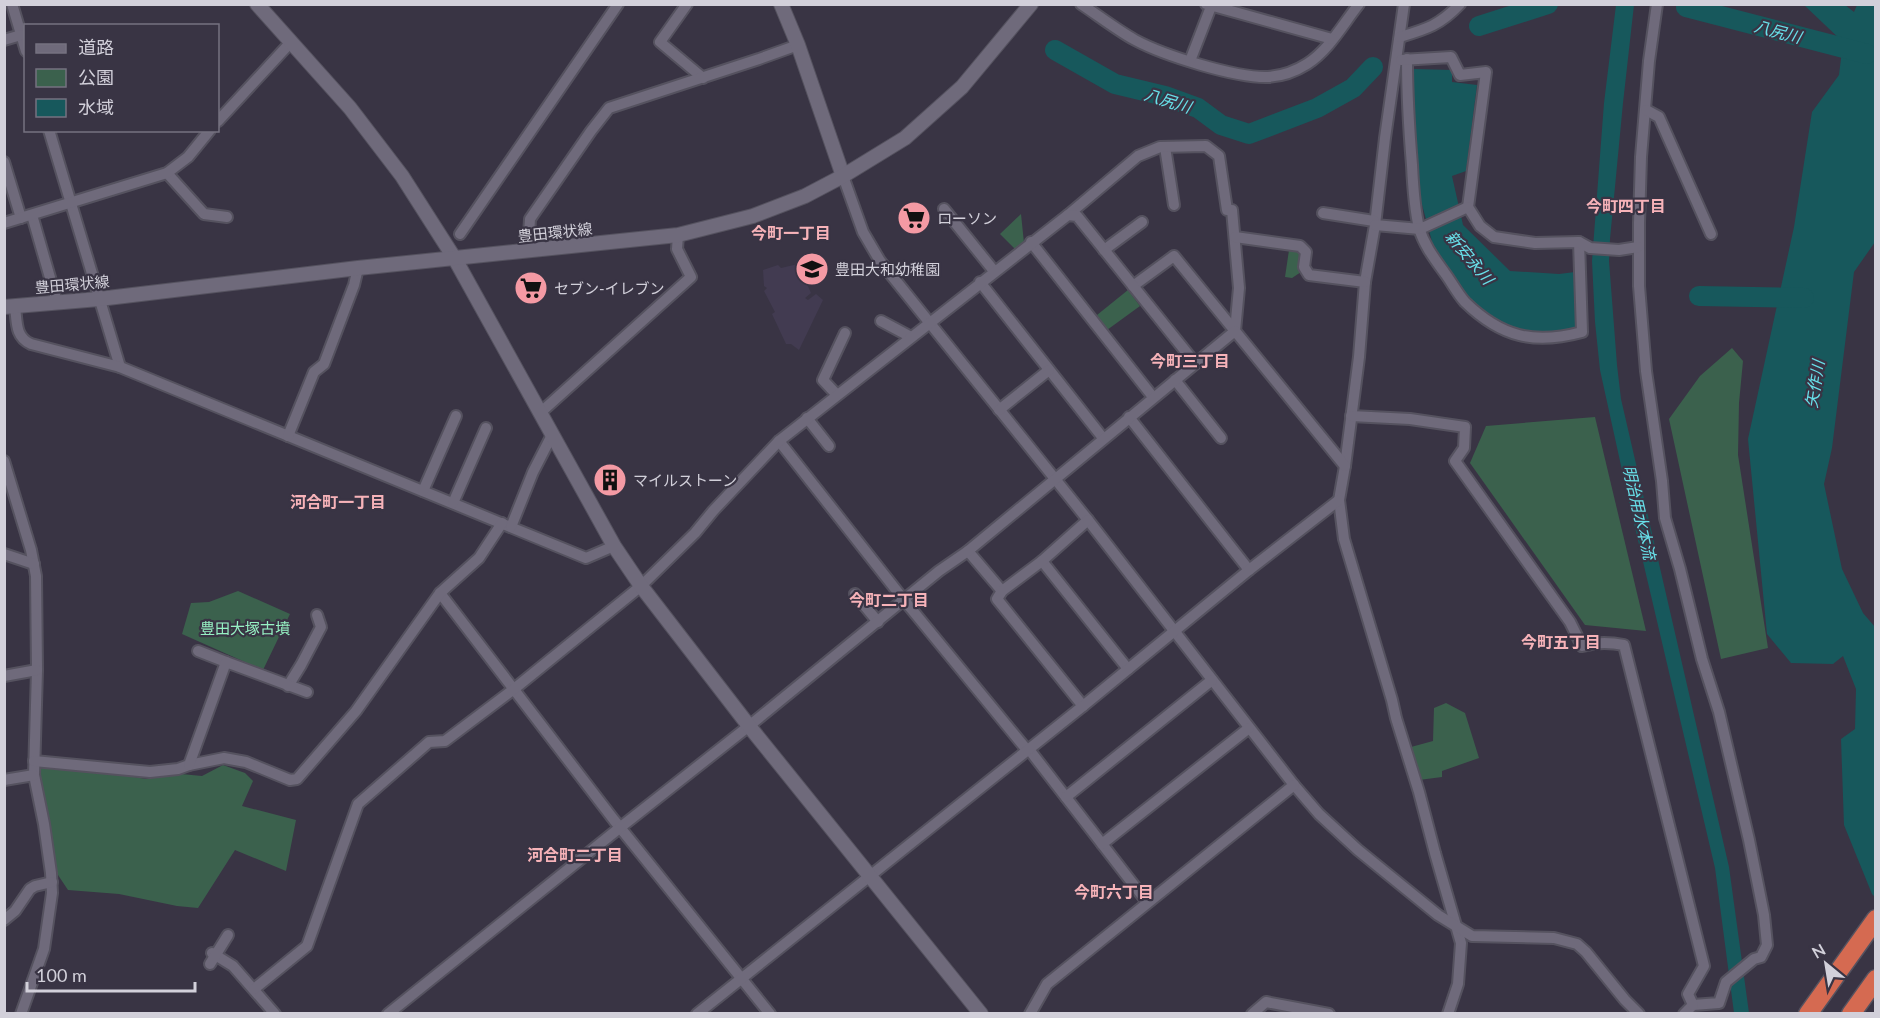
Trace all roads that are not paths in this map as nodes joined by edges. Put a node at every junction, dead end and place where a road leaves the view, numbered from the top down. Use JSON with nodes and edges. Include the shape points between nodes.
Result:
{"nodes":[{"id":1,"x":12,"y":4,"type":"edge"},
{"id":2,"x":257,"y":4,"type":"edge"},
{"id":3,"x":618,"y":4,"type":"edge"},
{"id":4,"x":687,"y":4,"type":"edge"},
{"id":5,"x":781,"y":4,"type":"edge"},
{"id":6,"x":1031,"y":4,"type":"edge"},
{"id":7,"x":1082,"y":4,"type":"edge"},
{"id":8,"x":1359,"y":4,"type":"edge"},
{"id":9,"x":1404,"y":4,"type":"edge"},
{"id":10,"x":1445,"y":4,"type":"edge"},
{"id":11,"x":1460,"y":4,"type":"edge"},
{"id":12,"x":1657,"y":4,"type":"edge"},
{"id":13,"x":1210,"y":5,"type":"edge"},
{"id":14,"x":1447,"y":18,"type":"junction"},
{"id":15,"x":21,"y":35,"type":"junction"},
{"id":16,"x":1400,"y":37,"type":"junction"},
{"id":17,"x":1332,"y":39,"type":"junction"},
{"id":18,"x":4,"y":40,"type":"edge"},
{"id":19,"x":291,"y":42,"type":"junction"},
{"id":20,"x":24,"y":45,"type":"edge"},
{"id":21,"x":798,"y":45,"type":"junction"},
{"id":22,"x":1402,"y":60,"type":"junction"},
{"id":23,"x":1190,"y":61,"type":"junction"},
{"id":24,"x":703,"y":78,"type":"junction"},
{"id":25,"x":1646,"y":110,"type":"junction"},
{"id":26,"x":219,"y":120,"type":"edge"},
{"id":27,"x":50,"y":132,"type":"edge"},
{"id":28,"x":208,"y":132,"type":"edge"},
{"id":29,"x":1165,"y":147,"type":"junction"},
{"id":30,"x":4,"y":162,"type":"edge"},
{"id":31,"x":167,"y":173,"type":"junction"},
{"id":32,"x":843,"y":176,"type":"junction"},
{"id":33,"x":70,"y":202,"type":"junction"},
{"id":34,"x":1174,"y":205,"type":"dead end"},
{"id":35,"x":1468,"y":207,"type":"junction"},
{"id":36,"x":944,"y":209,"type":"dead end"},
{"id":37,"x":1323,"y":213,"type":"dead end"},
{"id":38,"x":1068,"y":215,"type":"junction"},
{"id":39,"x":26,"y":216,"type":"junction"},
{"id":40,"x":227,"y":217,"type":"dead end"},
{"id":41,"x":1142,"y":222,"type":"dead end"},
{"id":42,"x":4,"y":223,"type":"edge"},
{"id":43,"x":1374,"y":223,"type":"junction"},
{"id":44,"x":1419,"y":229,"type":"junction"},
{"id":45,"x":460,"y":234,"type":"dead end"},
{"id":46,"x":1711,"y":234,"type":"dead end"},
{"id":47,"x":678,"y":235,"type":"junction"},
{"id":48,"x":1235,"y":237,"type":"junction"},
{"id":49,"x":1031,"y":242,"type":"junction"},
{"id":50,"x":1579,"y":242,"type":"junction"},
{"id":51,"x":1638,"y":247,"type":"junction"},
{"id":52,"x":1104,"y":250,"type":"junction"},
{"id":53,"x":528,"y":251,"type":"junction"},
{"id":54,"x":455,"y":259,"type":"junction"},
{"id":55,"x":358,"y":268,"type":"junction"},
{"id":56,"x":994,"y":271,"type":"junction"},
{"id":57,"x":981,"y":282,"type":"junction"},
{"id":58,"x":1365,"y":282,"type":"junction"},
{"id":59,"x":1132,"y":286,"type":"junction"},
{"id":60,"x":99,"y":299,"type":"junction"},
{"id":61,"x":57,"y":302,"type":"junction"},
{"id":62,"x":10,"y":306,"type":"edge"},
{"id":63,"x":881,"y":321,"type":"dead end"},
{"id":64,"x":928,"y":323,"type":"junction"},
{"id":65,"x":1235,"y":331,"type":"junction"},
{"id":66,"x":845,"y":333,"type":"dead end"},
{"id":67,"x":911,"y":337,"type":"junction"},
{"id":68,"x":1195,"y":363,"type":"junction"},
{"id":69,"x":120,"y":367,"type":"junction"},
{"id":70,"x":1049,"y":370,"type":"junction"},
{"id":71,"x":1175,"y":380,"type":"junction"},
{"id":72,"x":837,"y":395,"type":"junction"},
{"id":73,"x":1153,"y":397,"type":"junction"},
{"id":74,"x":999,"y":410,"type":"junction"},
{"id":75,"x":540,"y":413,"type":"junction"},
{"id":76,"x":456,"y":416,"type":"dead end"},
{"id":77,"x":1351,"y":416,"type":"junction"},
{"id":78,"x":1129,"y":417,"type":"junction"},
{"id":79,"x":807,"y":418,"type":"junction"},
{"id":80,"x":486,"y":428,"type":"dead end"},
{"id":81,"x":552,"y":435,"type":"junction"},
{"id":82,"x":288,"y":436,"type":"junction"},
{"id":83,"x":1103,"y":438,"type":"junction"},
{"id":84,"x":1221,"y":438,"type":"dead end"},
{"id":85,"x":779,"y":441,"type":"junction"},
{"id":86,"x":829,"y":446,"type":"dead end"},
{"id":87,"x":4,"y":461,"type":"edge"},
{"id":88,"x":1345,"y":466,"type":"junction"},
{"id":89,"x":1054,"y":480,"type":"junction"},
{"id":90,"x":423,"y":491,"type":"junction"},
{"id":91,"x":1339,"y":500,"type":"junction"},
{"id":92,"x":453,"y":503,"type":"junction"},
{"id":93,"x":1088,"y":520,"type":"junction"},
{"id":94,"x":507,"y":525,"type":"junction"},
{"id":95,"x":614,"y":546,"type":"junction"},
{"id":96,"x":968,"y":550,"type":"junction"},
{"id":97,"x":4,"y":554,"type":"edge"},
{"id":98,"x":1042,"y":561,"type":"junction"},
{"id":99,"x":34,"y":564,"type":"junction"},
{"id":100,"x":1249,"y":570,"type":"junction"},
{"id":101,"x":641,"y":586,"type":"junction"},
{"id":102,"x":1002,"y":591,"type":"junction"},
{"id":103,"x":440,"y":593,"type":"junction"},
{"id":104,"x":855,"y":594,"type":"dead end"},
{"id":105,"x":904,"y":600,"type":"junction"},
{"id":106,"x":317,"y":615,"type":"dead end"},
{"id":107,"x":878,"y":622,"type":"junction"},
{"id":108,"x":1175,"y":631,"type":"junction"},
{"id":109,"x":198,"y":651,"type":"dead end"},
{"id":110,"x":226,"y":662,"type":"junction"},
{"id":111,"x":1128,"y":669,"type":"junction"},
{"id":112,"x":37,"y":670,"type":"junction"},
{"id":113,"x":4,"y":676,"type":"edge"},
{"id":114,"x":1212,"y":680,"type":"junction"},
{"id":115,"x":288,"y":686,"type":"junction"},
{"id":116,"x":514,"y":689,"type":"junction"},
{"id":117,"x":307,"y":692,"type":"dead end"},
{"id":118,"x":1083,"y":706,"type":"junction"},
{"id":119,"x":749,"y":726,"type":"junction"},
{"id":120,"x":1249,"y":728,"type":"junction"},
{"id":121,"x":1027,"y":750,"type":"junction"},
{"id":122,"x":34,"y":761,"type":"junction"},
{"id":123,"x":189,"y":765,"type":"junction"},
{"id":124,"x":34,"y":775,"type":"junction"},
{"id":125,"x":4,"y":780,"type":"edge"},
{"id":126,"x":1294,"y":785,"type":"junction"},
{"id":127,"x":1066,"y":797,"type":"junction"},
{"id":128,"x":620,"y":827,"type":"junction"},
{"id":129,"x":1102,"y":844,"type":"junction"},
{"id":130,"x":870,"y":875,"type":"junction"},
{"id":131,"x":52,"y":882,"type":"junction"},
{"id":132,"x":1148,"y":902,"type":"junction"},
{"id":133,"x":1875,"y":919,"type":"edge"},
{"id":134,"x":4,"y":920,"type":"edge"},
{"id":135,"x":1457,"y":927,"type":"junction"},
{"id":136,"x":228,"y":935,"type":"dead end"},
{"id":137,"x":742,"y":978,"type":"junction"},
{"id":138,"x":1875,"y":979,"type":"edge"},
{"id":139,"x":254,"y":989,"type":"junction"},
{"id":140,"x":1693,"y":1005,"type":"junction"},
{"id":141,"x":1721,"y":1008,"type":"edge"},
{"id":142,"x":21,"y":1014,"type":"edge"},
{"id":143,"x":275,"y":1014,"type":"edge"},
{"id":144,"x":388,"y":1014,"type":"edge"},
{"id":145,"x":697,"y":1014,"type":"edge"},
{"id":146,"x":770,"y":1014,"type":"edge"},
{"id":147,"x":981,"y":1014,"type":"edge"},
{"id":148,"x":1030,"y":1014,"type":"edge"},
{"id":149,"x":1252,"y":1014,"type":"edge"},
{"id":150,"x":1329,"y":1014,"type":"edge"},
{"id":151,"x":1448,"y":1014,"type":"edge"},
{"id":152,"x":1639,"y":1014,"type":"edge"},
{"id":153,"x":1684,"y":1014,"type":"edge"},
{"id":154,"x":1808,"y":1014,"type":"edge"},
{"id":155,"x":1851,"y":1014,"type":"edge"}],
"edges":[{"from":1,"to":15,"type":"street"},
{"from":2,"to":19,"type":"street"},
{"from":3,"to":45,"type":"street"},
{"from":4,"to":24,"type":"street","via":[[660,42]]},
{"from":5,"to":21,"type":"street"},
{"from":6,"to":32,"type":"street","name":"豊田環状線","via":[[948,101],[905,138]]},
{"from":7,"to":23,"type":"street","via":[[1150,48]]},
{"from":8,"to":17,"type":"street"},
{"from":9,"to":16,"type":"street"},
{"from":10,"to":14,"type":"street"},
{"from":11,"to":14,"type":"street"},
{"from":12,"to":25,"type":"street"},
{"from":13,"to":17,"type":"street"},
{"from":13,"to":23,"type":"street"},
{"from":14,"to":16,"type":"street"},
{"from":15,"to":18,"type":"street"},
{"from":15,"to":20,"type":"street"},
{"from":16,"to":22,"type":"street"},
{"from":17,"to":23,"type":"street","via":[[1308,63],[1271,77]]},
{"from":19,"to":26,"type":"street"},
{"from":19,"to":54,"type":"street","via":[[376,141]]},
{"from":21,"to":24,"type":"street"},
{"from":21,"to":32,"type":"street"},
{"from":22,"to":35,"type":"street","via":[[1451,57],[1460,75],[1486,72]]},
{"from":22,"to":43,"type":"street"},
{"from":22,"to":44,"type":"street"},
{"from":24,"to":53,"type":"street","via":[[609,108],[530,219]]},
{"from":25,"to":46,"type":"street","via":[[1659,117]]},
{"from":25,"to":51,"type":"street"},
{"from":27,"to":33,"type":"street"},
{"from":28,"to":31,"type":"street","via":[[188,157]]},
{"from":29,"to":34,"type":"street"},
{"from":29,"to":38,"type":"street","via":[[1138,156]]},
{"from":29,"to":48,"type":"street","via":[[1206,146],[1219,156]]},
{"from":30,"to":39,"type":"street"},
{"from":31,"to":33,"type":"street"},
{"from":31,"to":40,"type":"street","via":[[204,214]]},
{"from":32,"to":47,"type":"street","name":"豊田環状線","via":[[753,216]]},
{"from":32,"to":64,"type":"street","via":[[863,232],[880,261]]},
{"from":33,"to":39,"type":"street"},
{"from":33,"to":60,"type":"street"},
{"from":35,"to":44,"type":"street"},
{"from":35,"to":50,"type":"street","via":[[1480,226],[1494,237],[1535,243]]},
{"from":36,"to":56,"type":"street"},
{"from":37,"to":43,"type":"street"},
{"from":38,"to":49,"type":"street"},
{"from":38,"to":52,"type":"street","via":[[1077,216]]},
{"from":39,"to":42,"type":"street"},
{"from":39,"to":61,"type":"street"},
{"from":41,"to":52,"type":"street"},
{"from":43,"to":44,"type":"street"},
{"from":43,"to":58,"type":"street"},
{"from":44,"to":50,"type":"street","via":[[1424,243],[1465,301],[1496,326],[1525,338],[1561,338],[1582,332]]},
{"from":47,"to":53,"type":"street","name":"豊田環状線"},
{"from":47,"to":75,"type":"street","via":[[677,249],[691,277]]},
{"from":48,"to":58,"type":"street","via":[[1300,246],[1306,252],[1304,267],[1309,275]]},
{"from":48,"to":65,"type":"street","via":[[1239,288]]},
{"from":49,"to":56,"type":"street"},
{"from":49,"to":73,"type":"street"},
{"from":50,"to":51,"type":"street","via":[[1590,248]]},
{"from":51,"to":141,"type":"street","via":[[1646,371],[1665,518],[1719,712],[1764,915],[1767,945],[1761,957],[1726,982]]},
{"from":52,"to":59,"type":"street"},
{"from":53,"to":54,"type":"street","name":"豊田環状線"},
{"from":54,"to":55,"type":"street","name":"豊田環状線"},
{"from":54,"to":75,"type":"street"},
{"from":55,"to":60,"type":"street","name":"豊田環状線"},
{"from":55,"to":82,"type":"street","via":[[324,364],[314,372]]},
{"from":56,"to":57,"type":"street"},
{"from":57,"to":64,"type":"street"},
{"from":57,"to":70,"type":"street"},
{"from":58,"to":77,"type":"street"},
{"from":59,"to":65,"type":"street","via":[[1174,256]]},
{"from":59,"to":68,"type":"street"},
{"from":60,"to":61,"type":"street","name":"豊田環状線"},
{"from":60,"to":69,"type":"street"},
{"from":61,"to":62,"type":"street","name":"豊田環状線"},
{"from":62,"to":69,"type":"street","via":[[23,341]]},
{"from":63,"to":67,"type":"street"},
{"from":64,"to":67,"type":"street"},
{"from":64,"to":74,"type":"street"},
{"from":65,"to":68,"type":"street"},
{"from":65,"to":88,"type":"street"},
{"from":66,"to":72,"type":"street","via":[[823,380]]},
{"from":67,"to":72,"type":"street"},
{"from":68,"to":71,"type":"street"},
{"from":69,"to":82,"type":"street"},
{"from":70,"to":74,"type":"street"},
{"from":70,"to":83,"type":"street"},
{"from":71,"to":73,"type":"street"},
{"from":71,"to":84,"type":"street"},
{"from":72,"to":79,"type":"street"},
{"from":73,"to":78,"type":"street"},
{"from":74,"to":89,"type":"street"},
{"from":75,"to":81,"type":"street"},
{"from":76,"to":90,"type":"street"},
{"from":77,"to":88,"type":"street"},
{"from":77,"to":140,"type":"street","via":[[1465,427],[1464,448],[1455,461],[1570,622],[1582,646],[1623,645],[1704,966],[1688,994]]},
{"from":78,"to":83,"type":"street"},
{"from":78,"to":100,"type":"street"},
{"from":79,"to":85,"type":"street"},
{"from":79,"to":86,"type":"street"},
{"from":80,"to":92,"type":"street"},
{"from":81,"to":94,"type":"street"},
{"from":81,"to":95,"type":"street"},
{"from":82,"to":90,"type":"street"},
{"from":83,"to":89,"type":"street"},
{"from":85,"to":101,"type":"street"},
{"from":85,"to":105,"type":"street"},
{"from":87,"to":99,"type":"street"},
{"from":88,"to":91,"type":"street"},
{"from":89,"to":93,"type":"street"},
{"from":89,"to":96,"type":"street"},
{"from":90,"to":92,"type":"street"},
{"from":91,"to":100,"type":"street"},
{"from":91,"to":135,"type":"street","via":[[1344,539]]},
{"from":92,"to":94,"type":"street"},
{"from":93,"to":98,"type":"street"},
{"from":93,"to":108,"type":"street"},
{"from":94,"to":95,"type":"street","via":[[586,558]]},
{"from":94,"to":103,"type":"street","via":[[479,558]]},
{"from":95,"to":101,"type":"street"},
{"from":96,"to":102,"type":"street"},
{"from":96,"to":105,"type":"street"},
{"from":97,"to":99,"type":"street"},
{"from":98,"to":102,"type":"street"},
{"from":98,"to":111,"type":"street"},
{"from":99,"to":112,"type":"street"},
{"from":100,"to":108,"type":"street"},
{"from":101,"to":116,"type":"street"},
{"from":101,"to":119,"type":"street"},
{"from":102,"to":118,"type":"street","via":[[997,599]]},
{"from":103,"to":116,"type":"street"},
{"from":103,"to":123,"type":"street","via":[[356,711],[297,779],[224,759]]},
{"from":104,"to":107,"type":"street"},
{"from":105,"to":107,"type":"street"},
{"from":105,"to":121,"type":"street"},
{"from":106,"to":115,"type":"street","via":[[321,627]]},
{"from":107,"to":119,"type":"street"},
{"from":108,"to":111,"type":"street"},
{"from":108,"to":114,"type":"street"},
{"from":109,"to":110,"type":"street"},
{"from":110,"to":115,"type":"street"},
{"from":110,"to":123,"type":"street"},
{"from":111,"to":118,"type":"street"},
{"from":112,"to":113,"type":"street"},
{"from":112,"to":122,"type":"street"},
{"from":114,"to":120,"type":"street"},
{"from":114,"to":127,"type":"street"},
{"from":115,"to":117,"type":"street"},
{"from":116,"to":128,"type":"street"},
{"from":116,"to":139,"type":"street","via":[[446,741],[429,742],[358,804],[307,946]]},
{"from":118,"to":121,"type":"street"},
{"from":119,"to":128,"type":"street"},
{"from":119,"to":130,"type":"street"},
{"from":120,"to":126,"type":"street"},
{"from":120,"to":129,"type":"street"},
{"from":121,"to":127,"type":"street"},
{"from":121,"to":130,"type":"street"},
{"from":122,"to":123,"type":"street","via":[[150,772]]},
{"from":122,"to":124,"type":"street"},
{"from":124,"to":125,"type":"street"},
{"from":124,"to":131,"type":"street"},
{"from":126,"to":132,"type":"street"},
{"from":126,"to":135,"type":"street","via":[[1358,850]]},
{"from":127,"to":129,"type":"street"},
{"from":128,"to":137,"type":"street"},
{"from":128,"to":144,"type":"street"},
{"from":129,"to":132,"type":"street"},
{"from":130,"to":137,"type":"street"},
{"from":130,"to":147,"type":"street"},
{"from":131,"to":134,"type":"street","via":[[30,889]]},
{"from":131,"to":142,"type":"street","via":[[44,949]]},
{"from":132,"to":148,"type":"street","via":[[1047,984]]},
{"from":133,"to":154,"type":"highway"},
{"from":135,"to":151,"type":"street","via":[[1461,943],[1458,984]]},
{"from":135,"to":152,"type":"street","via":[[1472,936],[1554,938],[1577,944]]},
{"from":136,"to":139,"type":"street","via":[[212,958],[233,966]]},
{"from":137,"to":145,"type":"street"},
{"from":137,"to":146,"type":"street"},
{"from":138,"to":155,"type":"highway"},
{"from":139,"to":143,"type":"street"},
{"from":140,"to":141,"type":"street"},
{"from":140,"to":153,"type":"street"},
{"from":149,"to":150,"type":"street","via":[[1266,1002]]}]}
